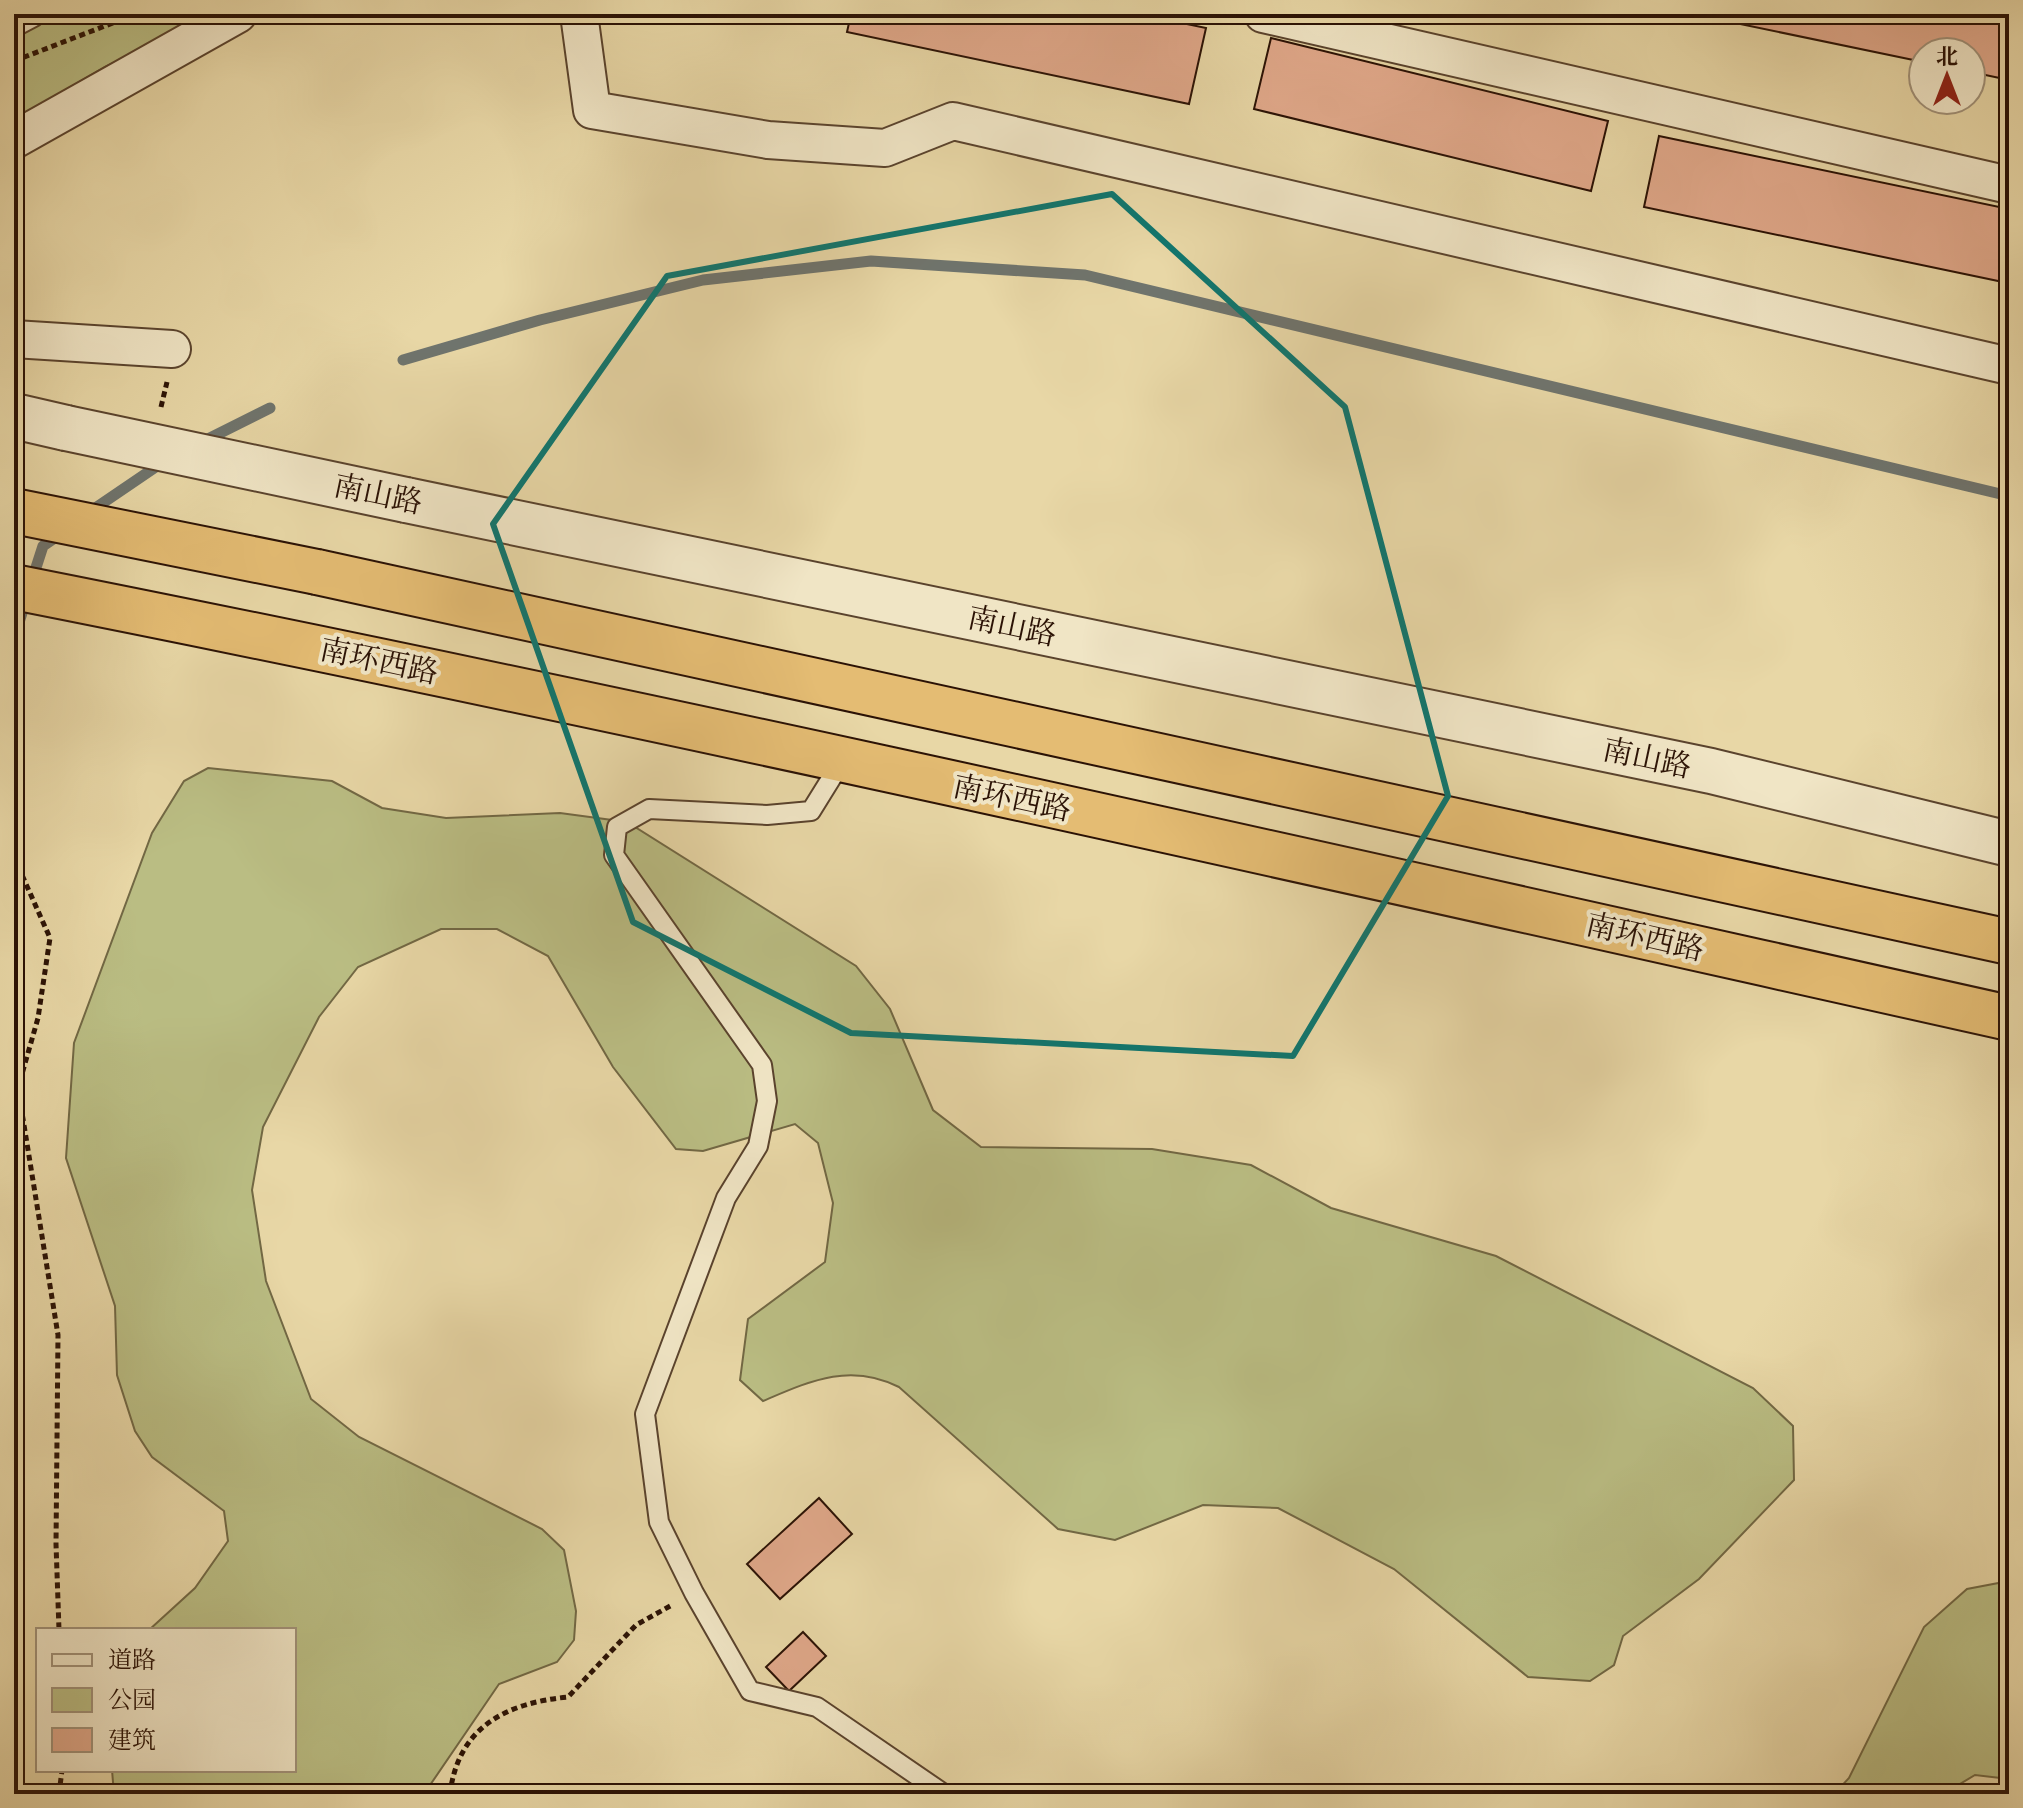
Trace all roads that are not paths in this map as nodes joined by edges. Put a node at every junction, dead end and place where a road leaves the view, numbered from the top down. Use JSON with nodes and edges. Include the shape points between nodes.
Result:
{"nodes":[{"id":1,"x":31,"y":14,"type":"edge"},
{"id":2,"x":238,"y":14,"type":"edge"},
{"id":3,"x":579,"y":14,"type":"edge"},
{"id":4,"x":1263,"y":14,"type":"edge"},
{"id":5,"x":14,"y":23,"type":"edge"},
{"id":6,"x":14,"y":140,"type":"edge"},
{"id":7,"x":2009,"y":185,"type":"edge"},
{"id":8,"x":14,"y":339,"type":"edge"},
{"id":9,"x":172,"y":349,"type":"dead end"},
{"id":10,"x":2009,"y":366,"type":"edge"},
{"id":11,"x":14,"y":416,"type":"edge"},
{"id":12,"x":14,"y":511,"type":"edge"},
{"id":13,"x":14,"y":587,"type":"edge"},
{"id":14,"x":842,"y":761,"type":"junction"},
{"id":15,"x":2009,"y":844,"type":"edge"},
{"id":16,"x":2009,"y":942,"type":"edge"},
{"id":17,"x":2009,"y":1018,"type":"edge"},
{"id":18,"x":944,"y":1794,"type":"edge"}],
"edges":[{"from":1,"to":5,"type":"street"},
{"from":2,"to":6,"type":"street"},
{"from":3,"to":10,"type":"street","via":[[592,110],[768,140],[885,148],[953,121]]},
{"from":4,"to":7,"type":"street"},
{"from":8,"to":9,"type":"street"},
{"from":11,"to":15,"type":"street","name":"南山路","bridge":true,"via":[[1711,771]]},
{"from":12,"to":16,"type":"highway","bridge":true,"via":[[317,572]]},
{"from":13,"to":14,"type":"highway","name":"南环西路"},
{"from":14,"to":17,"type":"highway","name":"南环西路"},
{"from":14,"to":18,"type":"lane","via":[[811,811],[767,815],[649,809],[617,827],[614,855],[762,1065],[767,1101],[758,1146],[726,1198],[645,1414],[659,1522],[750,1691],[817,1707]]}]}
